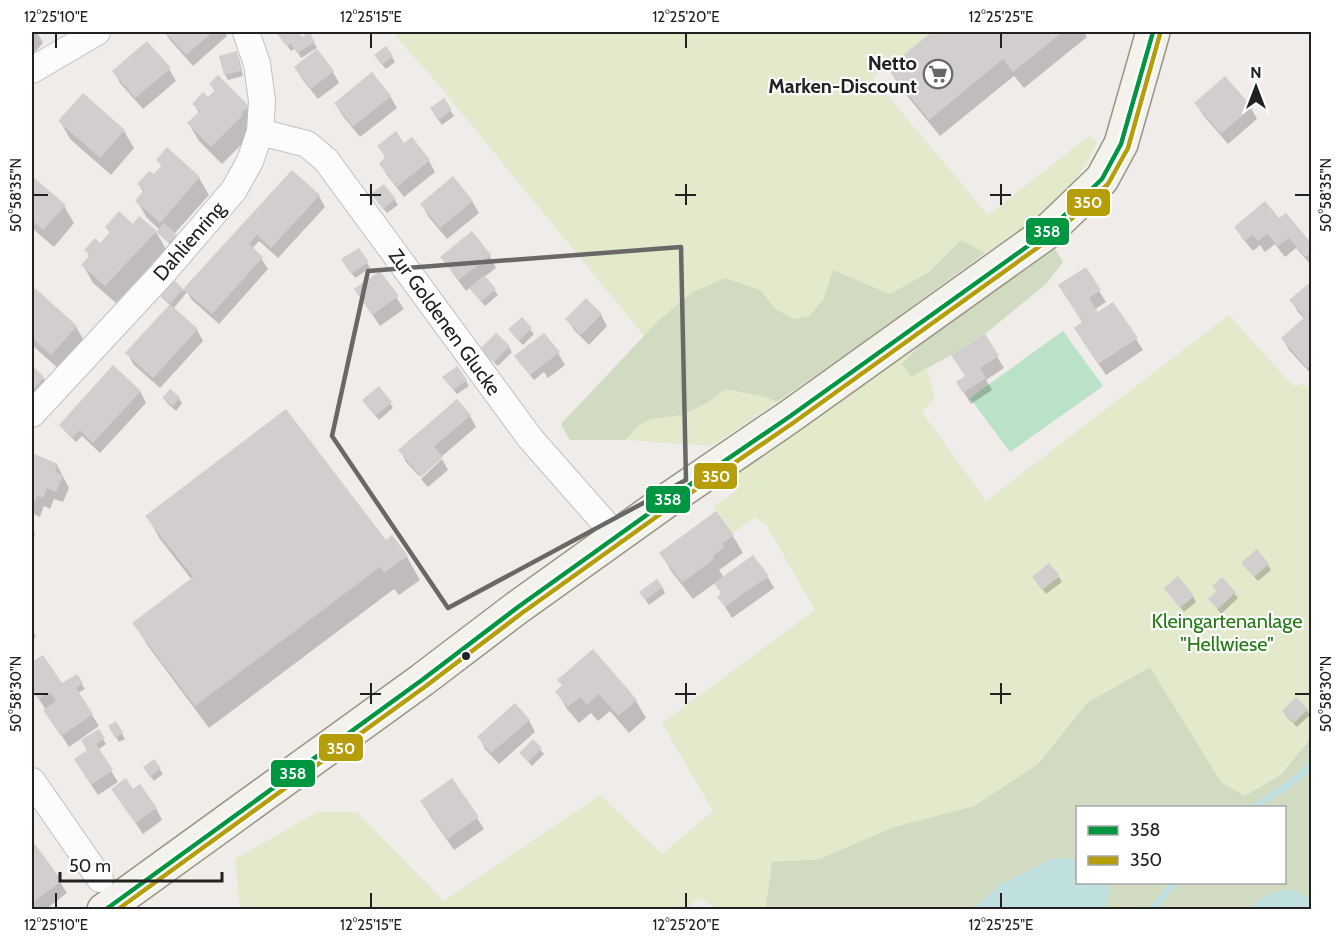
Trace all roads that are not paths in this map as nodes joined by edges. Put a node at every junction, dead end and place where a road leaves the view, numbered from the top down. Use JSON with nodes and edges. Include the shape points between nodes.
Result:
{"nodes":[{"id":1,"x":97,"y":32,"type":"edge"},
{"id":2,"x":246,"y":32,"type":"edge"},
{"id":3,"x":1153,"y":32,"type":"edge"},
{"id":4,"x":32,"y":70,"type":"edge"},
{"id":5,"x":260,"y":132,"type":"junction"},
{"id":6,"x":32,"y":414,"type":"edge"},
{"id":7,"x":617,"y":537,"type":"junction"},
{"id":8,"x":32,"y":781,"type":"edge"},
{"id":9,"x":102,"y":894,"type":"edge"}],
"edges":[{"from":1,"to":4,"type":"street"},
{"from":2,"to":5,"type":"street","name":"Dahlienring","via":[[257,64],[262,101]]},
{"from":3,"to":7,"type":"main road","via":[[1121,144],[1102,179],[1046,233]]},
{"from":5,"to":6,"type":"street","name":"Dahlienring","via":[[234,190]]},
{"from":5,"to":7,"type":"street","name":"Zur Goldenen Glucke","via":[[307,144],[326,160],[530,438]]},
{"from":7,"to":9,"type":"main road","via":[[413,687]]},
{"from":8,"to":9,"type":"street"}]}
